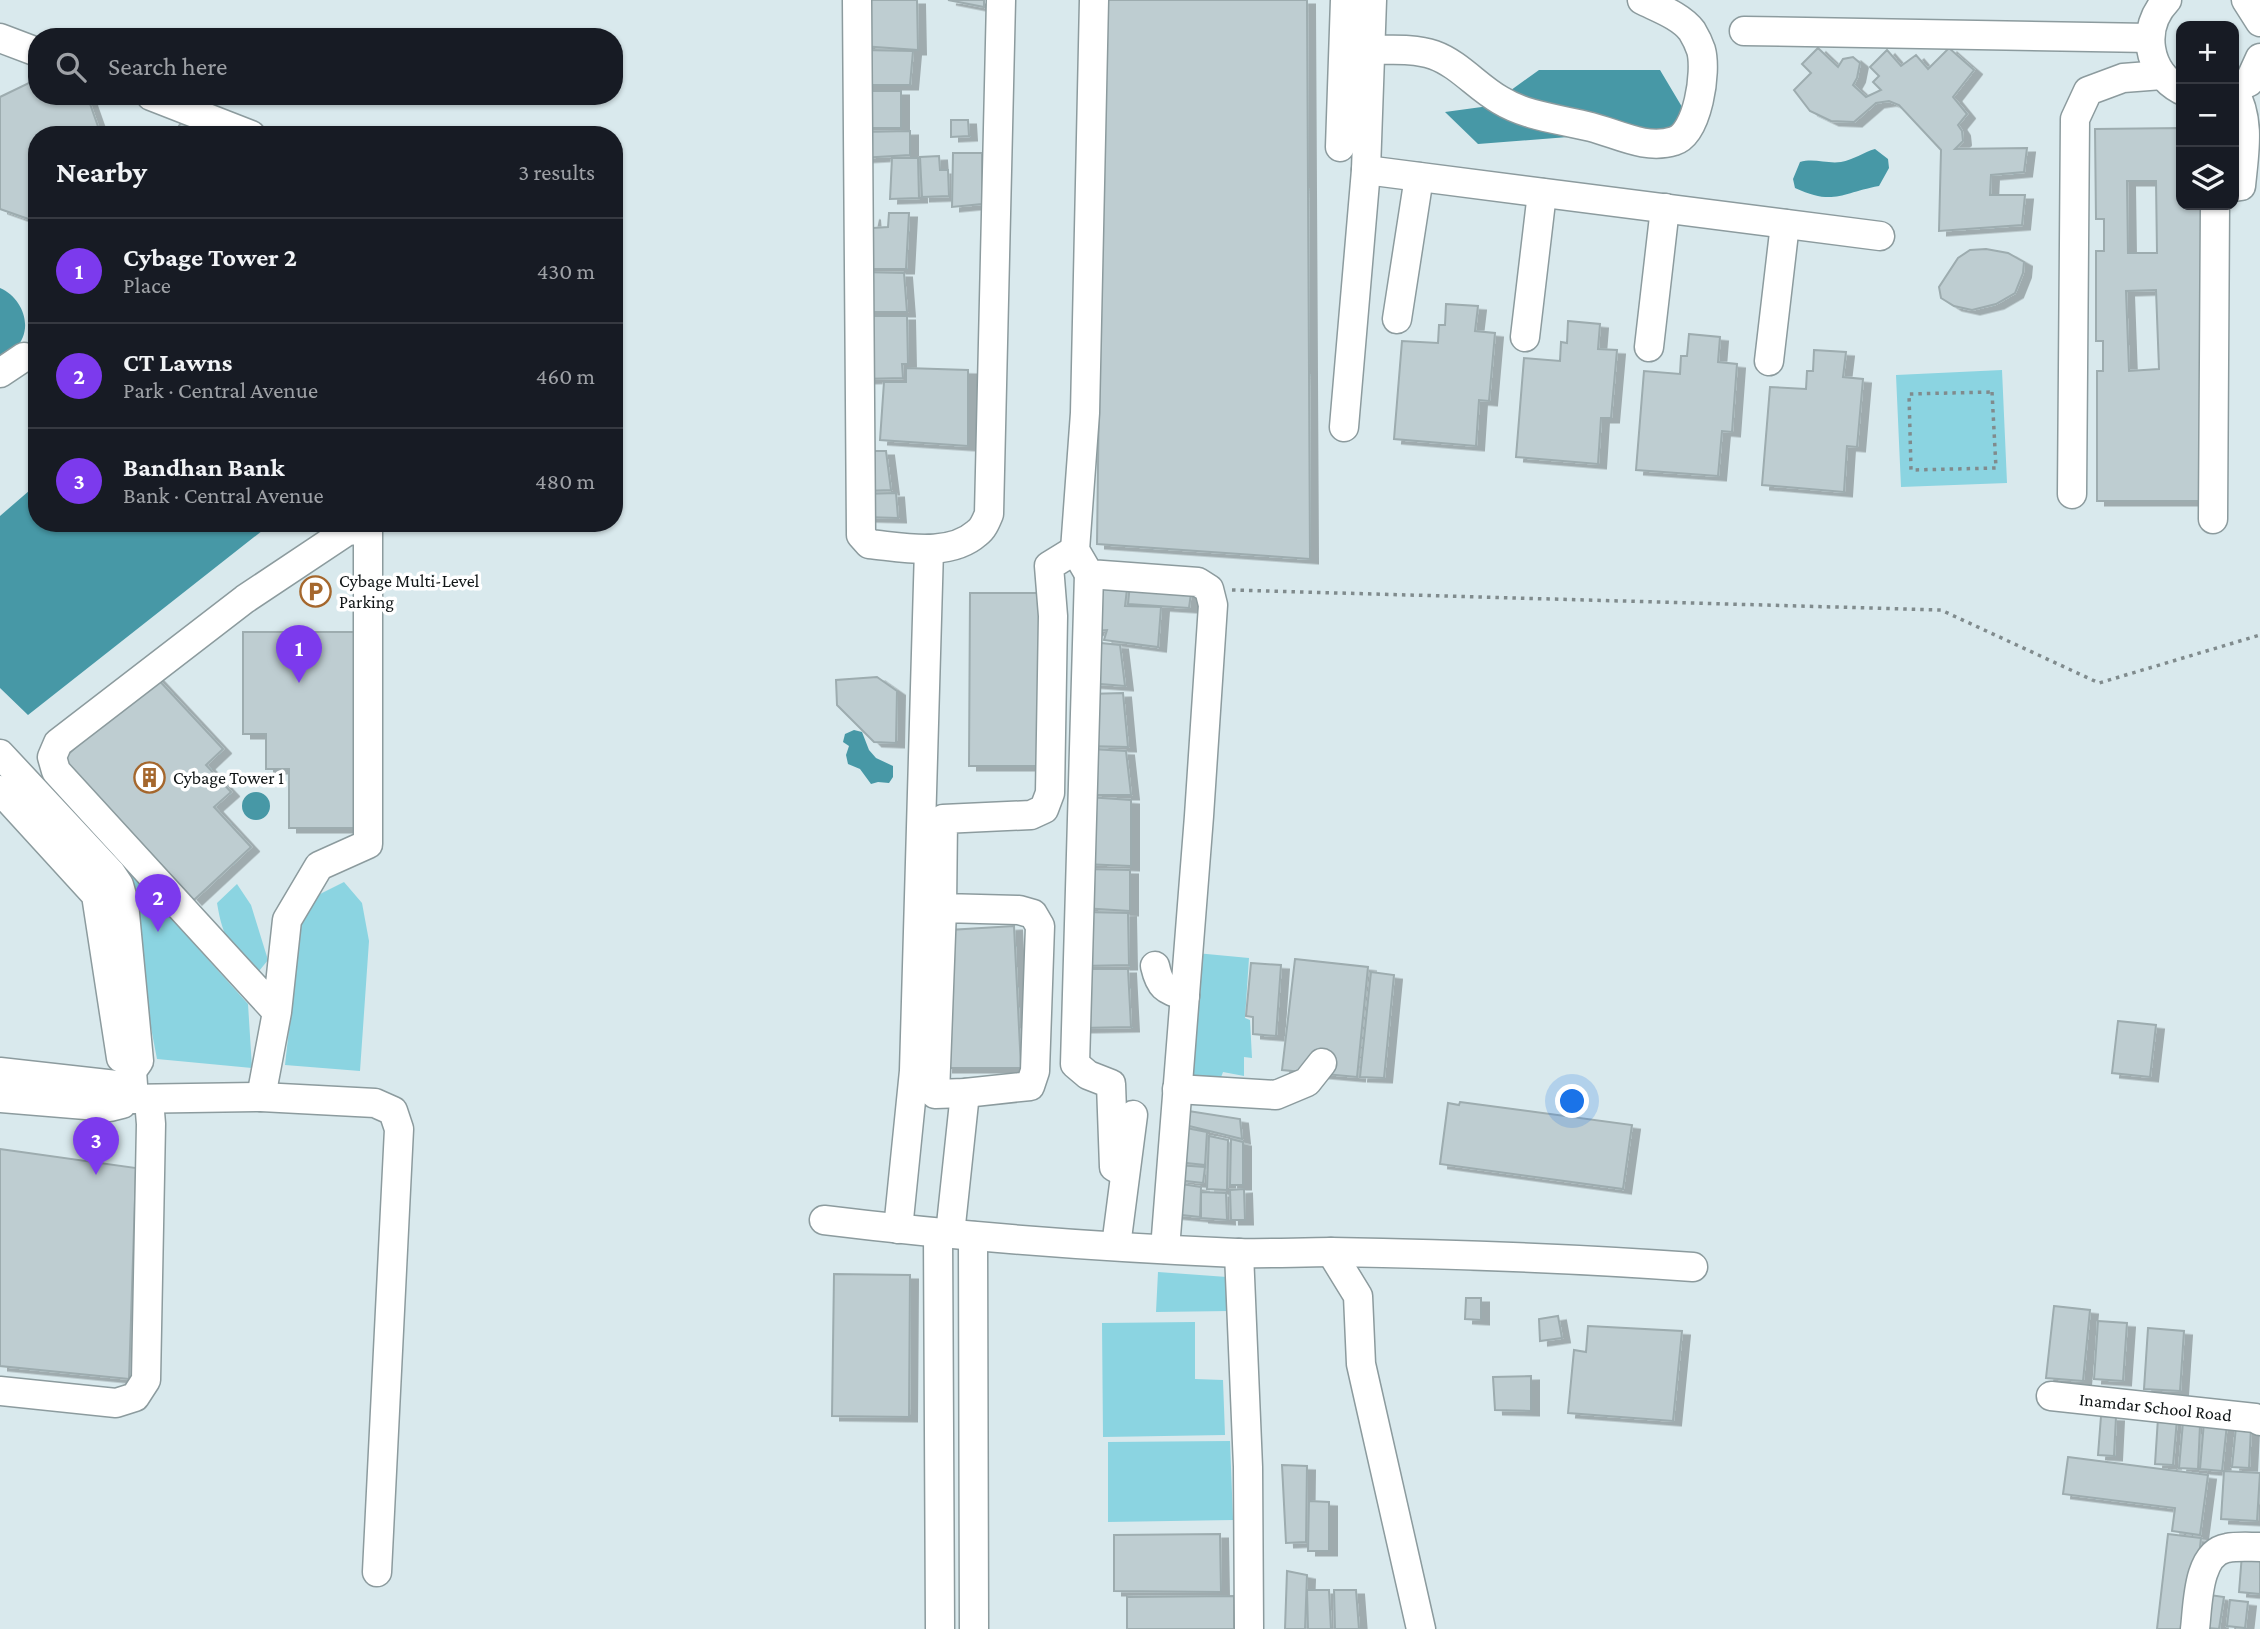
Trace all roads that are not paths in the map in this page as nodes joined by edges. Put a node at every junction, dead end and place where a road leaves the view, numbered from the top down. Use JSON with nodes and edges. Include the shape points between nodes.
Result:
{"nodes":[{"id":1,"x":857,"y":0,"type":"edge"},
{"id":2,"x":1001,"y":0,"type":"edge"},
{"id":3,"x":1094,"y":0,"type":"edge"},
{"id":4,"x":1345,"y":0,"type":"edge"},
{"id":5,"x":1372,"y":0,"type":"edge"},
{"id":6,"x":1642,"y":0,"type":"edge"},
{"id":7,"x":2167,"y":0,"type":"edge"},
{"id":8,"x":2246,"y":0,"type":"edge"},
{"id":9,"x":2260,"y":22,"type":"edge"},
{"id":10,"x":1744,"y":31,"type":"dead end"},
{"id":11,"x":0,"y":38,"type":"edge"},
{"id":12,"x":2150,"y":38,"type":"junction"},
{"id":13,"x":28,"y":49,"type":"edge"},
{"id":14,"x":1371,"y":50,"type":"junction"},
{"id":15,"x":2172,"y":83,"type":"edge"},
{"id":16,"x":2247,"y":83,"type":"edge"},
{"id":17,"x":174,"y":105,"type":"edge"},
{"id":18,"x":228,"y":126,"type":"edge"},
{"id":19,"x":1340,"y":148,"type":"dead end"},
{"id":20,"x":1366,"y":170,"type":"junction"},
{"id":21,"x":1419,"y":177,"type":"junction"},
{"id":22,"x":2239,"y":186,"type":"edge"},
{"id":23,"x":1542,"y":193,"type":"junction"},
{"id":24,"x":1665,"y":208,"type":"junction"},
{"id":25,"x":2215,"y":210,"type":"edge"},
{"id":26,"x":1785,"y":224,"type":"junction"},
{"id":27,"x":1880,"y":236,"type":"dead end"},
{"id":28,"x":1397,"y":320,"type":"dead end"},
{"id":29,"x":1525,"y":337,"type":"dead end"},
{"id":30,"x":1648,"y":347,"type":"dead end"},
{"id":31,"x":24,"y":357,"type":"dead end"},
{"id":32,"x":1769,"y":361,"type":"dead end"},
{"id":33,"x":0,"y":373,"type":"edge"},
{"id":34,"x":1344,"y":427,"type":"dead end"},
{"id":35,"x":2072,"y":494,"type":"dead end"},
{"id":36,"x":2213,"y":519,"type":"dead end"},
{"id":37,"x":346,"y":532,"type":"edge"},
{"id":38,"x":368,"y":532,"type":"edge"},
{"id":39,"x":929,"y":549,"type":"junction"},
{"id":40,"x":1082,"y":562,"type":"junction"},
{"id":41,"x":0,"y":754,"type":"edge"},
{"id":42,"x":0,"y":790,"type":"edge"},
{"id":43,"x":942,"y":908,"type":"junction"},
{"id":44,"x":1154,"y":966,"type":"dead end"},
{"id":45,"x":1185,"y":996,"type":"junction"},
{"id":46,"x":276,"y":1012,"type":"junction"},
{"id":47,"x":1322,"y":1063,"type":"dead end"},
{"id":48,"x":132,"y":1070,"type":"junction"},
{"id":49,"x":0,"y":1072,"type":"edge"},
{"id":50,"x":1177,"y":1089,"type":"junction"},
{"id":51,"x":965,"y":1094,"type":"junction"},
{"id":52,"x":261,"y":1097,"type":"junction"},
{"id":53,"x":0,"y":1098,"type":"edge"},
{"id":54,"x":140,"y":1106,"type":"junction"},
{"id":55,"x":0,"y":1114,"type":"edge"},
{"id":56,"x":1133,"y":1115,"type":"dead end"},
{"id":57,"x":1125,"y":1173,"type":"junction"},
{"id":58,"x":824,"y":1220,"type":"dead end"},
{"id":59,"x":898,"y":1229,"type":"junction"},
{"id":60,"x":954,"y":1235,"type":"junction"},
{"id":61,"x":1116,"y":1246,"type":"junction"},
{"id":62,"x":1165,"y":1249,"type":"junction"},
{"id":63,"x":1331,"y":1252,"type":"junction"},
{"id":64,"x":1240,"y":1253,"type":"junction"},
{"id":65,"x":1693,"y":1267,"type":"dead end"},
{"id":66,"x":0,"y":1391,"type":"edge"},
{"id":67,"x":2051,"y":1395,"type":"dead end"},
{"id":68,"x":2260,"y":1421,"type":"edge"},
{"id":69,"x":2260,"y":1546,"type":"edge"},
{"id":70,"x":377,"y":1572,"type":"dead end"},
{"id":71,"x":940,"y":1629,"type":"edge"},
{"id":72,"x":974,"y":1629,"type":"edge"},
{"id":73,"x":1249,"y":1629,"type":"edge"},
{"id":74,"x":1421,"y":1629,"type":"edge"},
{"id":75,"x":2195,"y":1629,"type":"edge"}],
"edges":[{"from":1,"to":39,"type":"street","via":[[861,536],[869,544]]},
{"from":2,"to":39,"type":"street","via":[[989,514],[979,532],[964,542]]},
{"from":3,"to":40,"type":"street"},
{"from":4,"to":19,"type":"street"},
{"from":5,"to":14,"type":"street"},
{"from":6,"to":14,"type":"street","via":[[1691,29],[1701,49],[1703,77],[1694,116],[1687,132],[1676,141],[1639,142],[1517,110],[1435,56]]},
{"from":7,"to":12,"type":"street","via":[[2154,19]]},
{"from":8,"to":9,"type":"street"},
{"from":10,"to":12,"type":"street"},
{"from":11,"to":13,"type":"street"},
{"from":12,"to":15,"type":"street","via":[[2153,58]]},
{"from":14,"to":20,"type":"street"},
{"from":15,"to":35,"type":"street","via":[[2123,78],[2088,91],[2075,119]]},
{"from":16,"to":22,"type":"street"},
{"from":17,"to":18,"type":"street"},
{"from":20,"to":21,"type":"street"},
{"from":20,"to":34,"type":"street"},
{"from":21,"to":23,"type":"street"},
{"from":21,"to":28,"type":"street"},
{"from":23,"to":24,"type":"street"},
{"from":23,"to":29,"type":"street"},
{"from":24,"to":26,"type":"street"},
{"from":24,"to":30,"type":"street"},
{"from":25,"to":36,"type":"street"},
{"from":26,"to":27,"type":"street"},
{"from":26,"to":32,"type":"street"},
{"from":31,"to":33,"type":"street"},
{"from":37,"to":46,"type":"street","via":[[245,599],[58,743],[52,757],[56,771]]},
{"from":38,"to":46,"type":"street","via":[[368,844],[319,866],[286,920]]},
{"from":39,"to":59,"type":"street","via":[[914,1071]]},
{"from":40,"to":43,"type":"street","via":[[1049,566],[1053,616],[1050,793],[1044,808],[1031,815],[943,819]]},
{"from":40,"to":45,"type":"street","via":[[1198,582],[1209,589],[1213,605]]},
{"from":40,"to":57,"type":"street","via":[[1075,1064],[1111,1084],[1114,1167]]},
{"from":41,"to":48,"type":"street","via":[[119,885],[139,1061]]},
{"from":42,"to":48,"type":"street","via":[[96,895],[121,1059]]},
{"from":43,"to":51,"type":"street","via":[[935,1094]]},
{"from":43,"to":51,"type":"street","via":[[1019,910],[1033,914],[1040,926],[1035,1071],[1030,1086]]},
{"from":44,"to":45,"type":"street","via":[[1166,989]]},
{"from":45,"to":50,"type":"street"},
{"from":46,"to":52,"type":"street"},
{"from":47,"to":50,"type":"street","via":[[1307,1082],[1276,1095]]},
{"from":48,"to":54,"type":"street"},
{"from":49,"to":54,"type":"street","via":[[116,1085]]},
{"from":50,"to":62,"type":"street"},
{"from":51,"to":60,"type":"street"},
{"from":52,"to":54,"type":"street"},
{"from":52,"to":70,"type":"street","via":[[375,1102],[393,1111],[399,1129]]},
{"from":53,"to":54,"type":"street"},
{"from":54,"to":55,"type":"street"},
{"from":54,"to":66,"type":"street","via":[[146,1380],[135,1397],[116,1403]]},
{"from":56,"to":57,"type":"street"},
{"from":57,"to":61,"type":"street"},
{"from":58,"to":59,"type":"street"},
{"from":59,"to":60,"type":"street"},
{"from":60,"to":61,"type":"street"},
{"from":60,"to":71,"type":"street"},
{"from":60,"to":72,"type":"street"},
{"from":61,"to":62,"type":"street"},
{"from":62,"to":64,"type":"street"},
{"from":63,"to":64,"type":"street"},
{"from":63,"to":65,"type":"street"},
{"from":63,"to":74,"type":"street","via":[[1358,1296],[1362,1364]]},
{"from":64,"to":73,"type":"street"},
{"from":67,"to":68,"type":"street","name":"Inamdar School Road"},
{"from":69,"to":75,"type":"street","via":[[2225,1548],[2210,1556]]}]}
